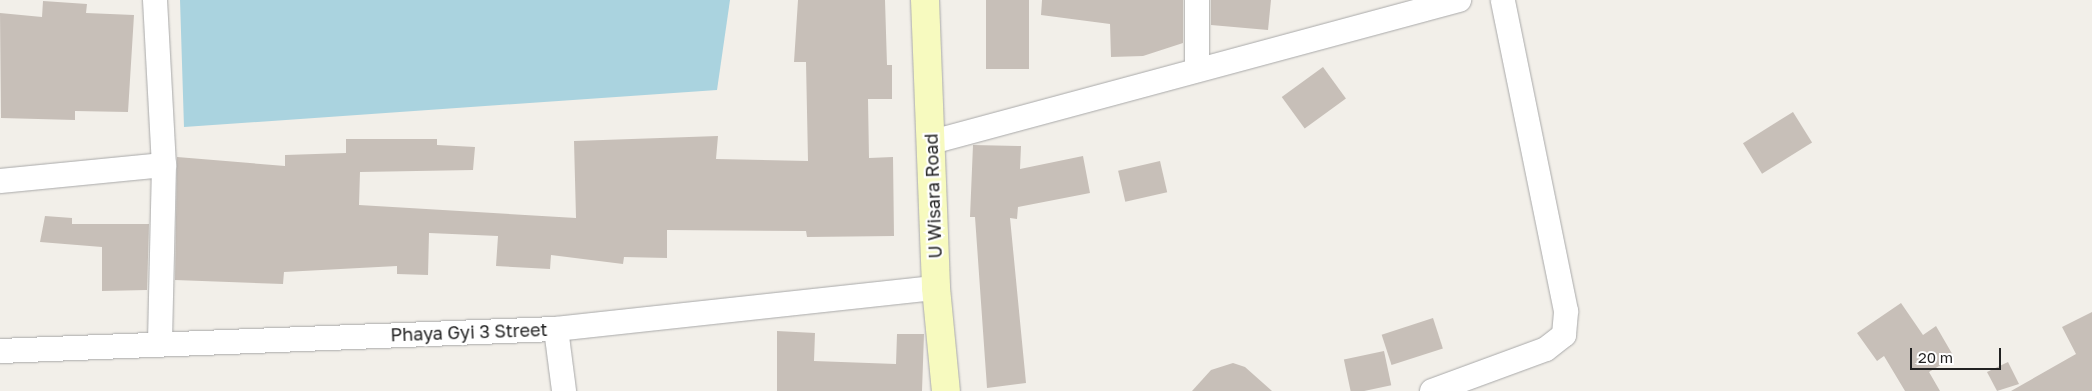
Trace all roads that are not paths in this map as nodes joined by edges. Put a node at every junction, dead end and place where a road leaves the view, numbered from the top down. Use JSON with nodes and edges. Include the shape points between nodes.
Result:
{"nodes":[{"id":1,"x":155,"y":0,"type":"edge"},
{"id":2,"x":925,"y":0,"type":"edge"},
{"id":3,"x":1197,"y":0,"type":"edge"},
{"id":4,"x":1459,"y":0,"type":"edge"},
{"id":5,"x":1503,"y":0,"type":"edge"},
{"id":6,"x":1197,"y":68,"type":"junction"},
{"id":7,"x":932,"y":142,"type":"junction"},
{"id":8,"x":164,"y":165,"type":"junction"},
{"id":9,"x":0,"y":181,"type":"edge"},
{"id":10,"x":936,"y":288,"type":"junction"},
{"id":11,"x":556,"y":330,"type":"junction"},
{"id":12,"x":160,"y":342,"type":"junction"},
{"id":13,"x":0,"y":351,"type":"edge"},
{"id":14,"x":564,"y":391,"type":"edge"},
{"id":15,"x":946,"y":391,"type":"edge"},
{"id":16,"x":1432,"y":391,"type":"edge"}],
"edges":[{"from":1,"to":8,"type":"street"},
{"from":2,"to":7,"type":"street","name":"U Wisara Road"},
{"from":3,"to":6,"type":"street"},
{"from":4,"to":6,"type":"street"},
{"from":5,"to":16,"type":"street","via":[[1566,311],[1564,335],[1546,349]]},
{"from":6,"to":7,"type":"street"},
{"from":7,"to":10,"type":"street","name":"U Wisara Road"},
{"from":8,"to":9,"type":"street"},
{"from":8,"to":12,"type":"street"},
{"from":10,"to":11,"type":"street","name":"Phaya Gyi 3 Street"},
{"from":10,"to":15,"type":"street","name":"U Wisara Road"},
{"from":11,"to":12,"type":"street","name":"Phaya Gyi 3 Street"},
{"from":11,"to":14,"type":"street"},
{"from":12,"to":13,"type":"street","name":"Phaya Gyi 3 Street"}]}
